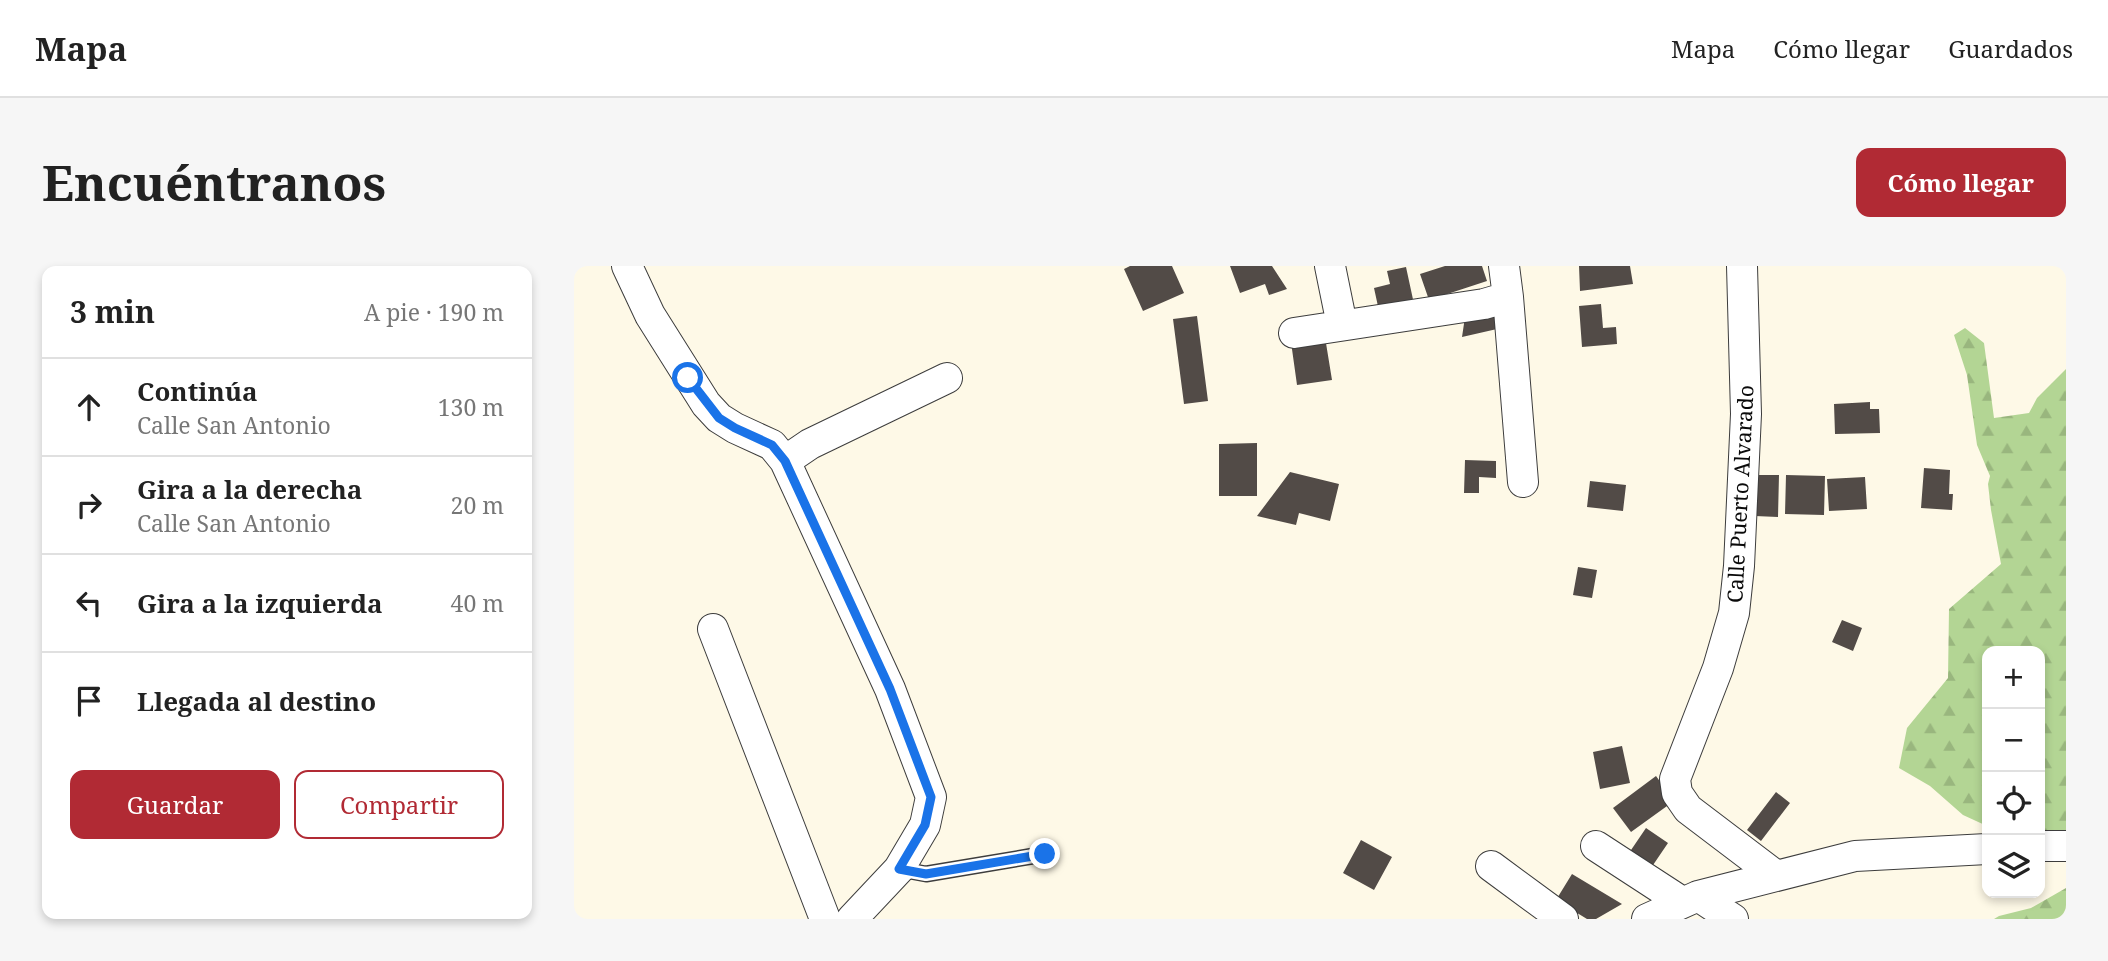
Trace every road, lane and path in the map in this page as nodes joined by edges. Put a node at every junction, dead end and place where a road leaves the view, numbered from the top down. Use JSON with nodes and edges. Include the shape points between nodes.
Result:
{"nodes":[{"id":1,"x":627,"y":266,"type":"edge"},
{"id":2,"x":1330,"y":266,"type":"edge"},
{"id":3,"x":1504,"y":266,"type":"edge"},
{"id":4,"x":1742,"y":266,"type":"edge"},
{"id":5,"x":1496,"y":300,"type":"junction"},
{"id":6,"x":1342,"y":325,"type":"junction"},
{"id":7,"x":1294,"y":333,"type":"dead end"},
{"id":8,"x":947,"y":378,"type":"dead end"},
{"id":9,"x":785,"y":461,"type":"junction"},
{"id":10,"x":1523,"y":482,"type":"dead end"},
{"id":11,"x":713,"y":629,"type":"dead end"},
{"id":12,"x":1596,"y":846,"type":"dead end"},
{"id":13,"x":2045,"y":846,"type":"edge"},
{"id":14,"x":2066,"y":846,"type":"edge"},
{"id":15,"x":1982,"y":849,"type":"edge"},
{"id":16,"x":1045,"y":854,"type":"dead end"},
{"id":17,"x":1490,"y":866,"type":"dead end"},
{"id":18,"x":899,"y":869,"type":"junction"},
{"id":19,"x":1775,"y":875,"type":"junction"},
{"id":20,"x":1690,"y":899,"type":"junction"},
{"id":21,"x":825,"y":919,"type":"edge"},
{"id":22,"x":852,"y":919,"type":"edge"},
{"id":23,"x":1563,"y":919,"type":"edge"},
{"id":24,"x":1647,"y":919,"type":"edge"},
{"id":25,"x":1733,"y":919,"type":"edge"}],
"edges":[{"from":1,"to":9,"type":"street","via":[[650,315],[706,404],[735,428],[772,445]]},
{"from":2,"to":6,"type":"street"},
{"from":3,"to":5,"type":"street"},
{"from":4,"to":19,"type":"street","name":"Calle Puerto Alvarado","via":[[1746,414],[1734,613],[1675,779],[1677,793],[1688,809]]},
{"from":5,"to":6,"type":"street"},
{"from":5,"to":10,"type":"street"},
{"from":6,"to":7,"type":"street"},
{"from":8,"to":9,"type":"street","via":[[810,444]]},
{"from":9,"to":18,"type":"street","via":[[890,689],[931,797],[925,825]]},
{"from":11,"to":21,"type":"street"},
{"from":12,"to":20,"type":"street"},
{"from":13,"to":14,"type":"street"},
{"from":15,"to":19,"type":"street","via":[[1855,856]]},
{"from":16,"to":18,"type":"lane","via":[[926,874]]},
{"from":17,"to":23,"type":"street"},
{"from":18,"to":22,"type":"street"},
{"from":19,"to":20,"type":"street"},
{"from":20,"to":24,"type":"street"},
{"from":20,"to":25,"type":"street"}]}
